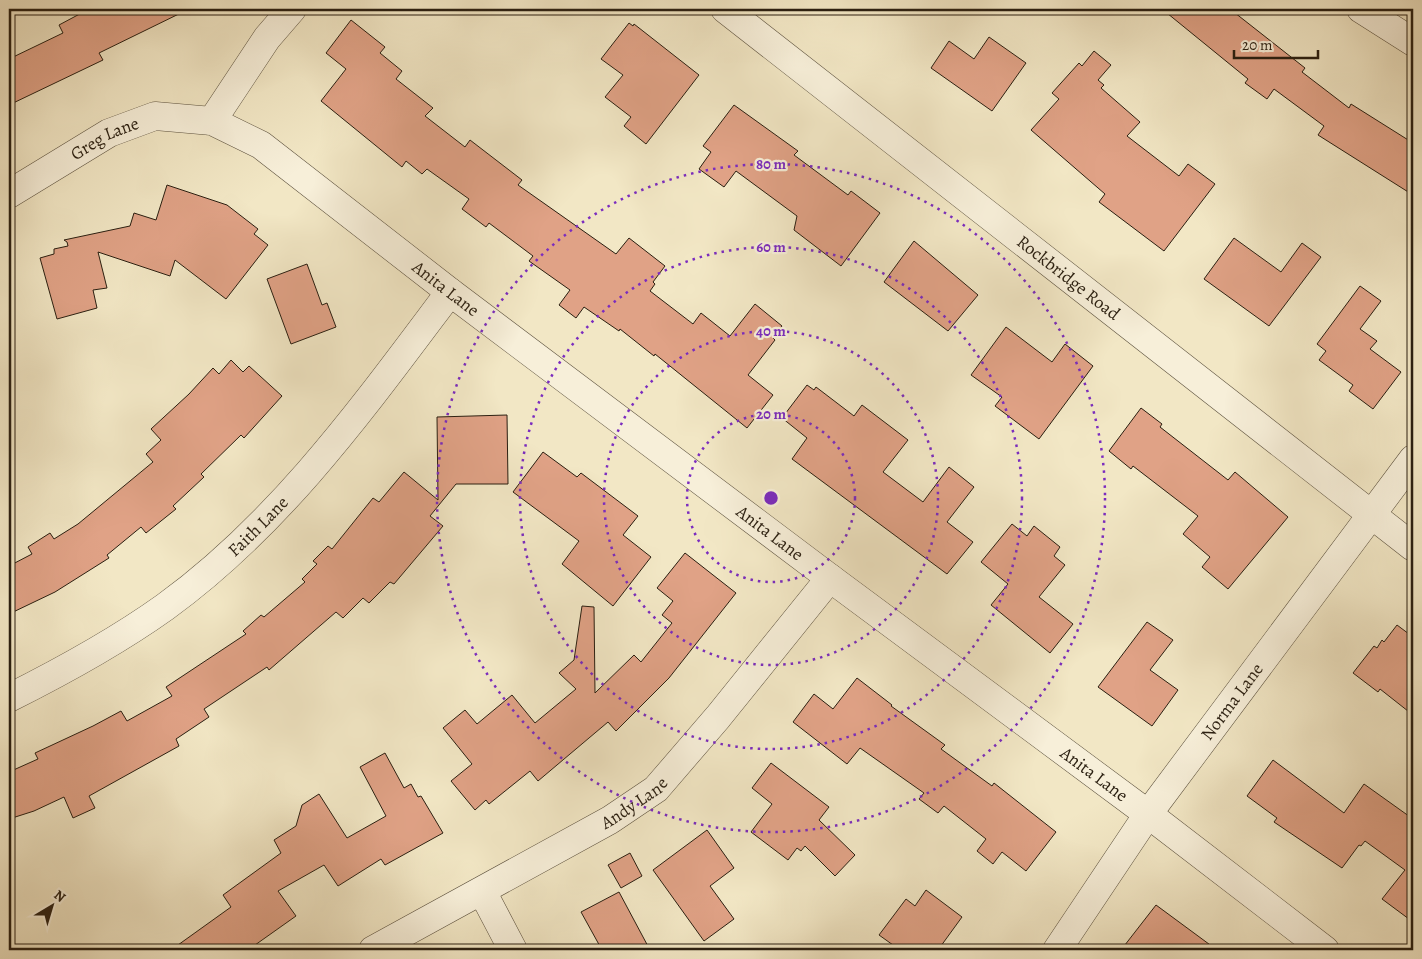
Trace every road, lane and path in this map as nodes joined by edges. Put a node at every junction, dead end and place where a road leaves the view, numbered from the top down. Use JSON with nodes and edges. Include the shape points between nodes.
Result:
{"nodes":[{"id":1,"x":292,"y":9,"type":"edge"},
{"id":2,"x":725,"y":9,"type":"edge"},
{"id":3,"x":1361,"y":9,"type":"edge"},
{"id":4,"x":1413,"y":42,"type":"edge"},
{"id":5,"x":212,"y":121,"type":"junction"},
{"id":6,"x":9,"y":194,"type":"edge"},
{"id":7,"x":450,"y":292,"type":"junction"},
{"id":8,"x":1413,"y":458,"type":"edge"},
{"id":9,"x":1371,"y":515,"type":"junction"},
{"id":10,"x":1413,"y":547,"type":"edge"},
{"id":11,"x":830,"y":578,"type":"junction"},
{"id":12,"x":9,"y":698,"type":"edge"},
{"id":13,"x":1148,"y":814,"type":"junction"},
{"id":14,"x":482,"y":890,"type":"junction"},
{"id":15,"x":373,"y":950,"type":"edge"},
{"id":16,"x":513,"y":950,"type":"edge"},
{"id":17,"x":1057,"y":950,"type":"edge"},
{"id":18,"x":1325,"y":950,"type":"edge"}],
"edges":[{"from":1,"to":5,"type":"street","via":[[267,38]]},
{"from":2,"to":9,"type":"street","name":"Rockbridge Road"},
{"from":3,"to":4,"type":"street"},
{"from":5,"to":6,"type":"street","name":"Greg Lane","via":[[155,116],[109,133]]},
{"from":5,"to":7,"type":"street","name":"Anita Lane","via":[[261,145]]},
{"from":7,"to":11,"type":"street","name":"Anita Lane"},
{"from":7,"to":12,"type":"street","name":"Faith Lane","via":[[343,434],[266,520],[215,567],[165,607],[120,636]]},
{"from":8,"to":9,"type":"street","name":"Norma Lane"},
{"from":9,"to":10,"type":"street","name":"Rockbridge Road"},
{"from":9,"to":13,"type":"street","name":"Norma Lane"},
{"from":11,"to":13,"type":"street","name":"Anita Lane"},
{"from":11,"to":14,"type":"street","name":"Andy Lane","via":[[656,789],[610,820]]},
{"from":13,"to":17,"type":"street","name":"Norma Lane"},
{"from":13,"to":18,"type":"street","name":"Anita Lane"},
{"from":14,"to":15,"type":"street","name":"Andy Lane"},
{"from":14,"to":16,"type":"street"}]}
